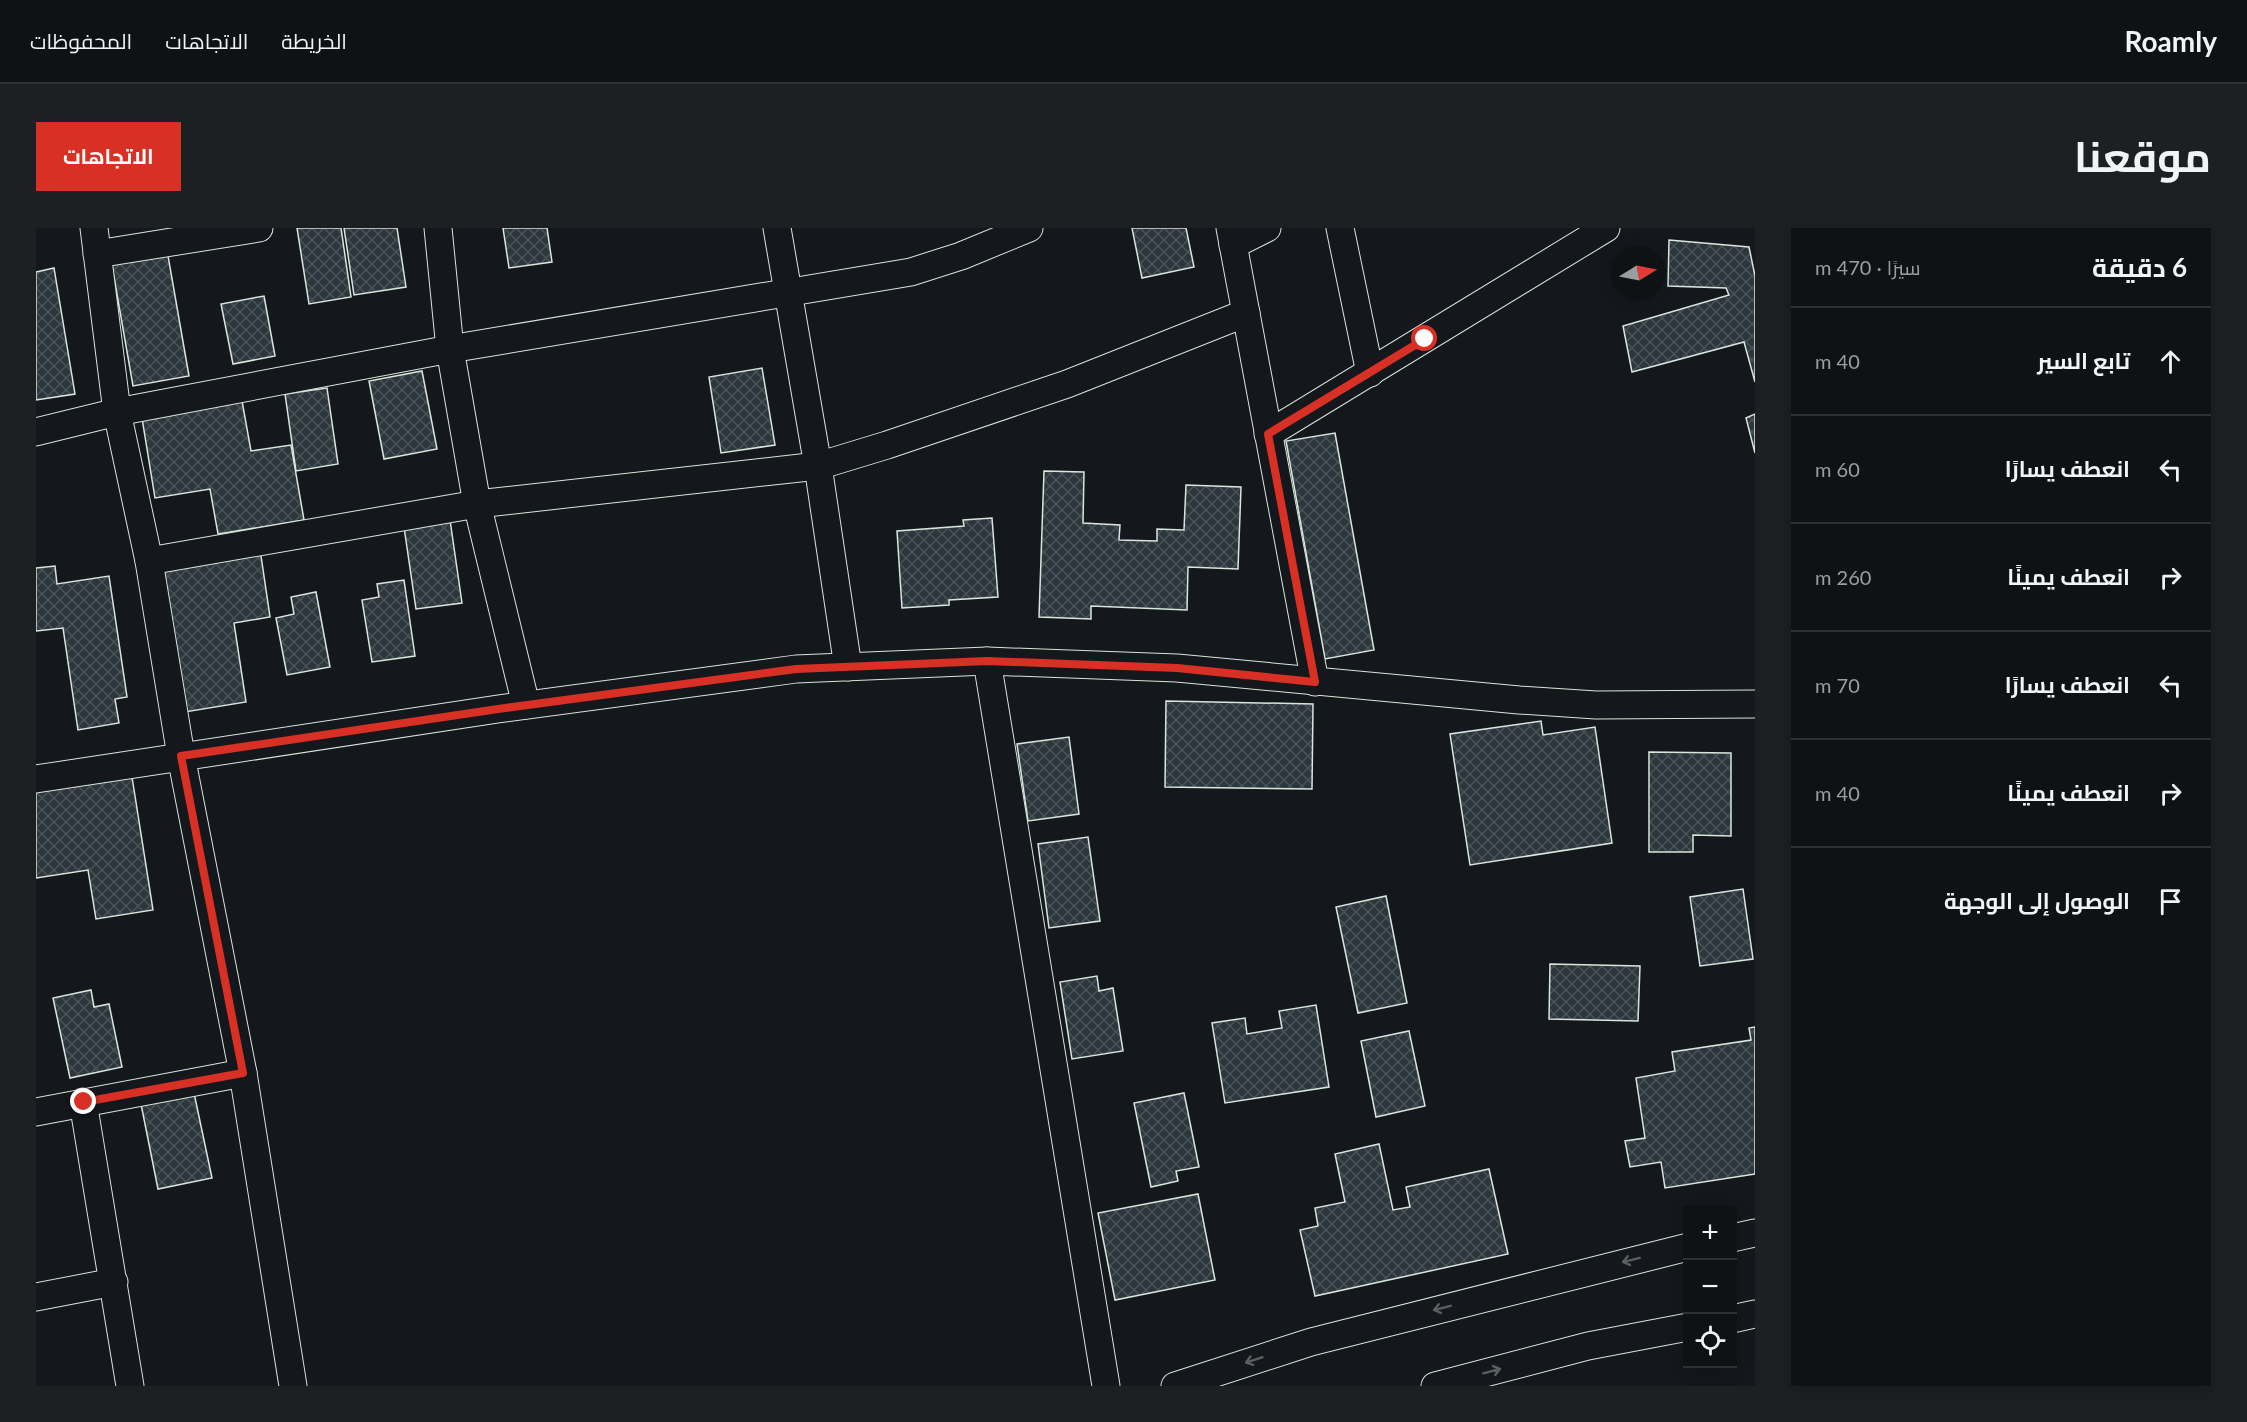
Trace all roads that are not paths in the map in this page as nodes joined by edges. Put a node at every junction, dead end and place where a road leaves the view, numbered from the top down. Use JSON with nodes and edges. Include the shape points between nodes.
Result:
{"nodes":[{"id":1,"x":259,"y":228,"type":"edge"},
{"id":2,"x":438,"y":228,"type":"edge"},
{"id":3,"x":777,"y":228,"type":"edge"},
{"id":4,"x":1029,"y":228,"type":"edge"},
{"id":5,"x":1267,"y":228,"type":"edge"},
{"id":6,"x":1340,"y":228,"type":"edge"},
{"id":7,"x":1606,"y":228,"type":"edge"},
{"id":8,"x":1231,"y":236,"type":"edge"},
{"id":9,"x":95,"y":241,"type":"edge"},
{"id":10,"x":789,"y":292,"type":"junction"},
{"id":11,"x":1246,"y":313,"type":"junction"},
{"id":12,"x":450,"y":349,"type":"junction"},
{"id":13,"x":1370,"y":373,"type":"junction"},
{"id":14,"x":117,"y":412,"type":"junction"},
{"id":15,"x":36,"y":432,"type":"edge"},
{"id":16,"x":1268,"y":434,"type":"junction"},
{"id":17,"x":818,"y":466,"type":"junction"},
{"id":18,"x":477,"y":504,"type":"junction"},
{"id":19,"x":149,"y":561,"type":"junction"},
{"id":20,"x":987,"y":661,"type":"junction"},
{"id":21,"x":848,"y":667,"type":"junction"},
{"id":22,"x":1315,"y":682,"type":"junction"},
{"id":23,"x":1755,"y":704,"type":"edge"},
{"id":24,"x":526,"y":705,"type":"junction"},
{"id":25,"x":181,"y":756,"type":"junction"},
{"id":26,"x":36,"y":779,"type":"edge"},
{"id":27,"x":243,"y":1073,"type":"junction"},
{"id":28,"x":84,"y":1102,"type":"junction"},
{"id":29,"x":36,"y":1112,"type":"edge"},
{"id":30,"x":1755,"y":1233,"type":"edge"},
{"id":31,"x":1737,"y":1237,"type":"edge"},
{"id":32,"x":1683,"y":1248,"type":"edge"},
{"id":33,"x":114,"y":1282,"type":"junction"},
{"id":34,"x":36,"y":1297,"type":"edge"},
{"id":35,"x":1755,"y":1314,"type":"edge"},
{"id":36,"x":1737,"y":1318,"type":"edge"},
{"id":37,"x":1683,"y":1328,"type":"edge"},
{"id":38,"x":130,"y":1386,"type":"edge"},
{"id":39,"x":293,"y":1386,"type":"edge"},
{"id":40,"x":1106,"y":1386,"type":"edge"},
{"id":41,"x":1175,"y":1386,"type":"edge"},
{"id":42,"x":1436,"y":1386,"type":"edge"}],
"edges":[{"from":1,"to":9,"type":"street"},
{"from":2,"to":12,"type":"street"},
{"from":3,"to":10,"type":"street"},
{"from":4,"to":10,"type":"street","via":[[911,272]]},
{"from":5,"to":8,"type":"street"},
{"from":6,"to":13,"type":"street"},
{"from":7,"to":13,"type":"street"},
{"from":8,"to":11,"type":"street"},
{"from":9,"to":14,"type":"street"},
{"from":10,"to":12,"type":"street"},
{"from":10,"to":17,"type":"street"},
{"from":11,"to":16,"type":"street"},
{"from":11,"to":17,"type":"street","via":[[1067,384]]},
{"from":12,"to":14,"type":"street"},
{"from":12,"to":18,"type":"street"},
{"from":13,"to":16,"type":"street"},
{"from":14,"to":15,"type":"street"},
{"from":14,"to":19,"type":"street"},
{"from":16,"to":22,"type":"street"},
{"from":17,"to":18,"type":"street"},
{"from":17,"to":21,"type":"street"},
{"from":18,"to":19,"type":"street"},
{"from":18,"to":24,"type":"street"},
{"from":19,"to":25,"type":"street"},
{"from":20,"to":21,"type":"street"},
{"from":20,"to":22,"type":"street","via":[[1177,668]]},
{"from":20,"to":40,"type":"street"},
{"from":21,"to":24,"type":"street","via":[[796,669]]},
{"from":22,"to":23,"type":"street","via":[[1596,705]]},
{"from":24,"to":25,"type":"street"},
{"from":25,"to":26,"type":"street"},
{"from":25,"to":27,"type":"street"},
{"from":27,"to":28,"type":"street"},
{"from":27,"to":39,"type":"street"},
{"from":28,"to":29,"type":"street"},
{"from":28,"to":33,"type":"street"},
{"from":30,"to":31,"type":"street"},
{"from":32,"to":41,"type":"street","one_way":true,"via":[[1311,1342]]},
{"from":33,"to":34,"type":"street"},
{"from":33,"to":38,"type":"street"},
{"from":35,"to":36,"type":"street"},
{"from":42,"to":37,"type":"street","one_way":true,"via":[[1588,1346]]}]}
